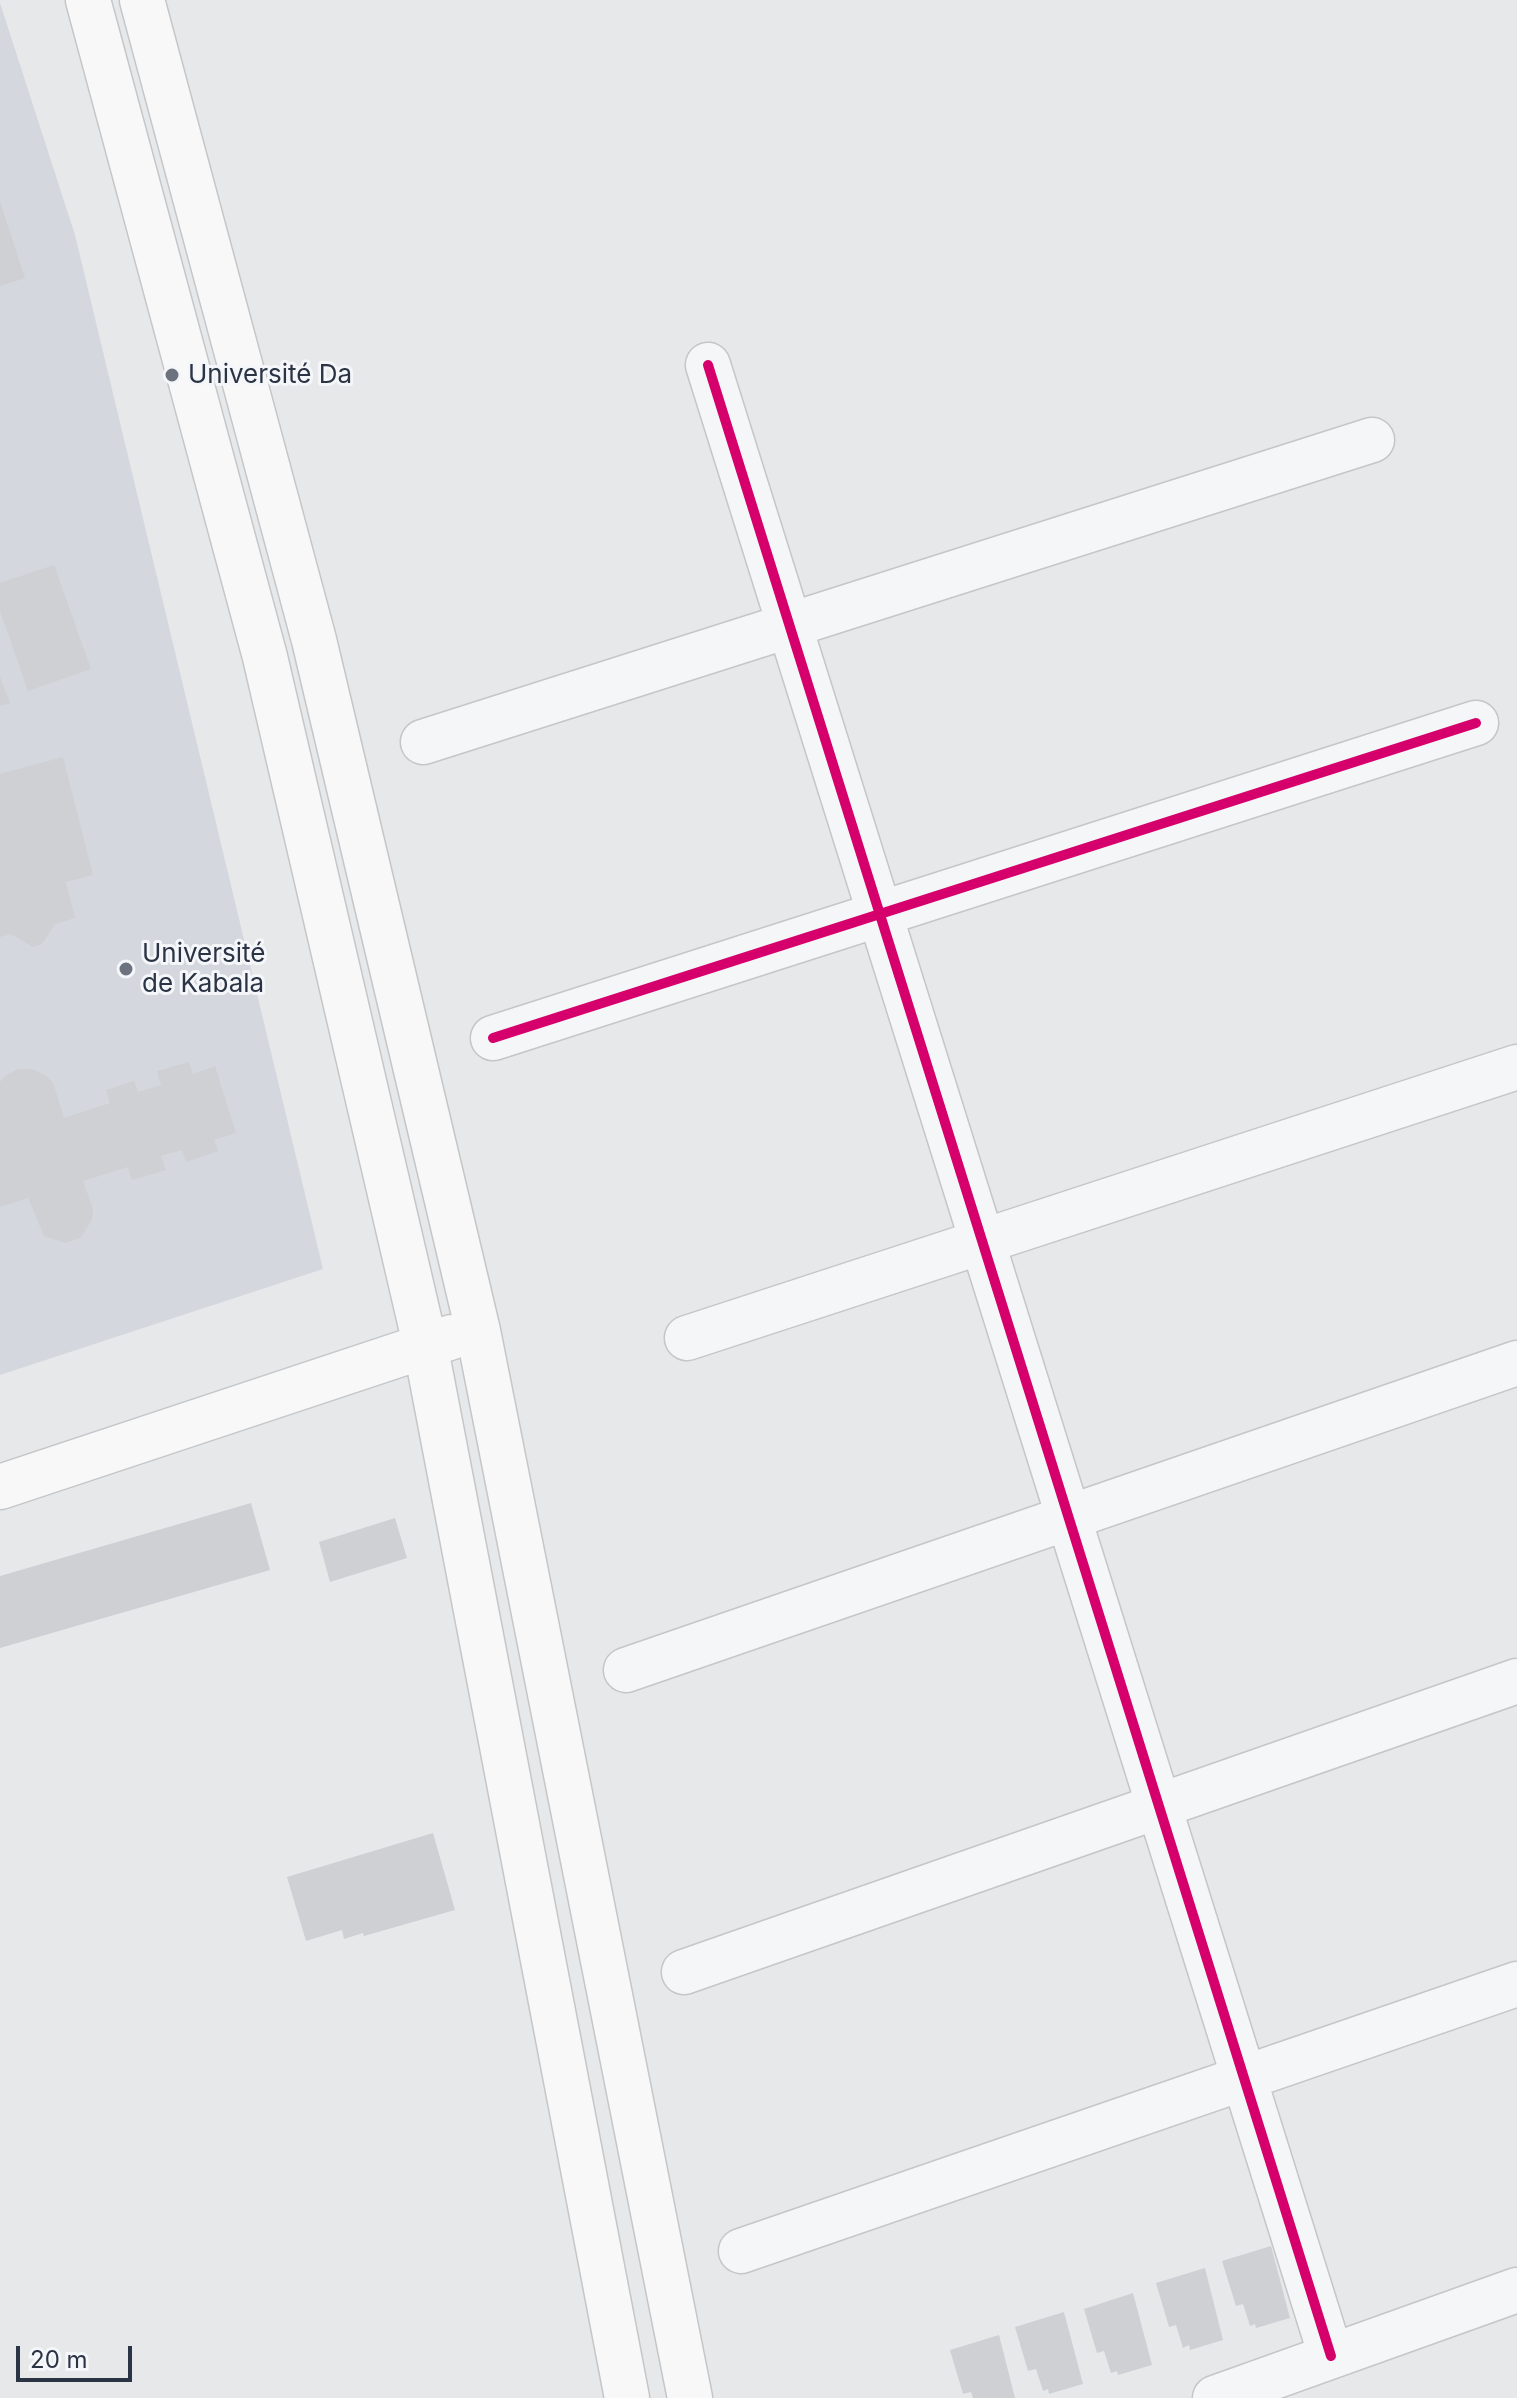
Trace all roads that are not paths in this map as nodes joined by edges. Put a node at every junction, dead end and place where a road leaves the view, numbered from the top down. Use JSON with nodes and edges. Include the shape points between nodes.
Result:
{"nodes":[{"id":1,"x":88,"y":0,"type":"edge"},
{"id":2,"x":142,"y":0,"type":"edge"},
{"id":3,"x":708,"y":365,"type":"dead end"},
{"id":4,"x":1372,"y":440,"type":"dead end"},
{"id":5,"x":790,"y":625,"type":"junction"},
{"id":6,"x":1476,"y":723,"type":"dead end"},
{"id":7,"x":423,"y":742,"type":"dead end"},
{"id":8,"x":880,"y":914,"type":"junction"},
{"id":9,"x":493,"y":1038,"type":"dead end"},
{"id":10,"x":1517,"y":1067,"type":"edge"},
{"id":11,"x":982,"y":1242,"type":"junction"},
{"id":12,"x":478,"y":1331,"type":"junction"},
{"id":13,"x":687,"y":1338,"type":"dead end"},
{"id":14,"x":425,"y":1344,"type":"junction"},
{"id":15,"x":1517,"y":1363,"type":"edge"},
{"id":16,"x":0,"y":1487,"type":"edge"},
{"id":17,"x":1068,"y":1517,"type":"junction"},
{"id":18,"x":626,"y":1670,"type":"dead end"},
{"id":19,"x":1517,"y":1681,"type":"edge"},
{"id":20,"x":1158,"y":1806,"type":"junction"},
{"id":21,"x":684,"y":1972,"type":"dead end"},
{"id":22,"x":1517,"y":1984,"type":"edge"},
{"id":23,"x":1244,"y":2078,"type":"junction"},
{"id":24,"x":741,"y":2251,"type":"dead end"},
{"id":25,"x":1517,"y":2290,"type":"edge"},
{"id":26,"x":1331,"y":2356,"type":"junction"},
{"id":27,"x":627,"y":2398,"type":"edge"},
{"id":28,"x":690,"y":2398,"type":"edge"},
{"id":29,"x":1215,"y":2398,"type":"edge"}],
"edges":[{"from":1,"to":14,"type":"main road","via":[[265,657]]},
{"from":2,"to":12,"type":"main road","via":[[314,640]]},
{"from":3,"to":5,"type":"street"},
{"from":4,"to":5,"type":"street"},
{"from":5,"to":7,"type":"street"},
{"from":5,"to":8,"type":"street"},
{"from":6,"to":8,"type":"street"},
{"from":8,"to":9,"type":"street"},
{"from":8,"to":11,"type":"street"},
{"from":10,"to":11,"type":"street"},
{"from":11,"to":13,"type":"street"},
{"from":11,"to":17,"type":"street"},
{"from":12,"to":14,"type":"main road"},
{"from":12,"to":28,"type":"main road"},
{"from":14,"to":16,"type":"main road"},
{"from":14,"to":27,"type":"main road"},
{"from":15,"to":17,"type":"street"},
{"from":17,"to":18,"type":"street"},
{"from":17,"to":20,"type":"street"},
{"from":19,"to":20,"type":"street"},
{"from":20,"to":21,"type":"street"},
{"from":20,"to":23,"type":"street"},
{"from":22,"to":23,"type":"street"},
{"from":23,"to":24,"type":"street"},
{"from":23,"to":26,"type":"street"},
{"from":25,"to":26,"type":"street"},
{"from":26,"to":29,"type":"street"}]}
